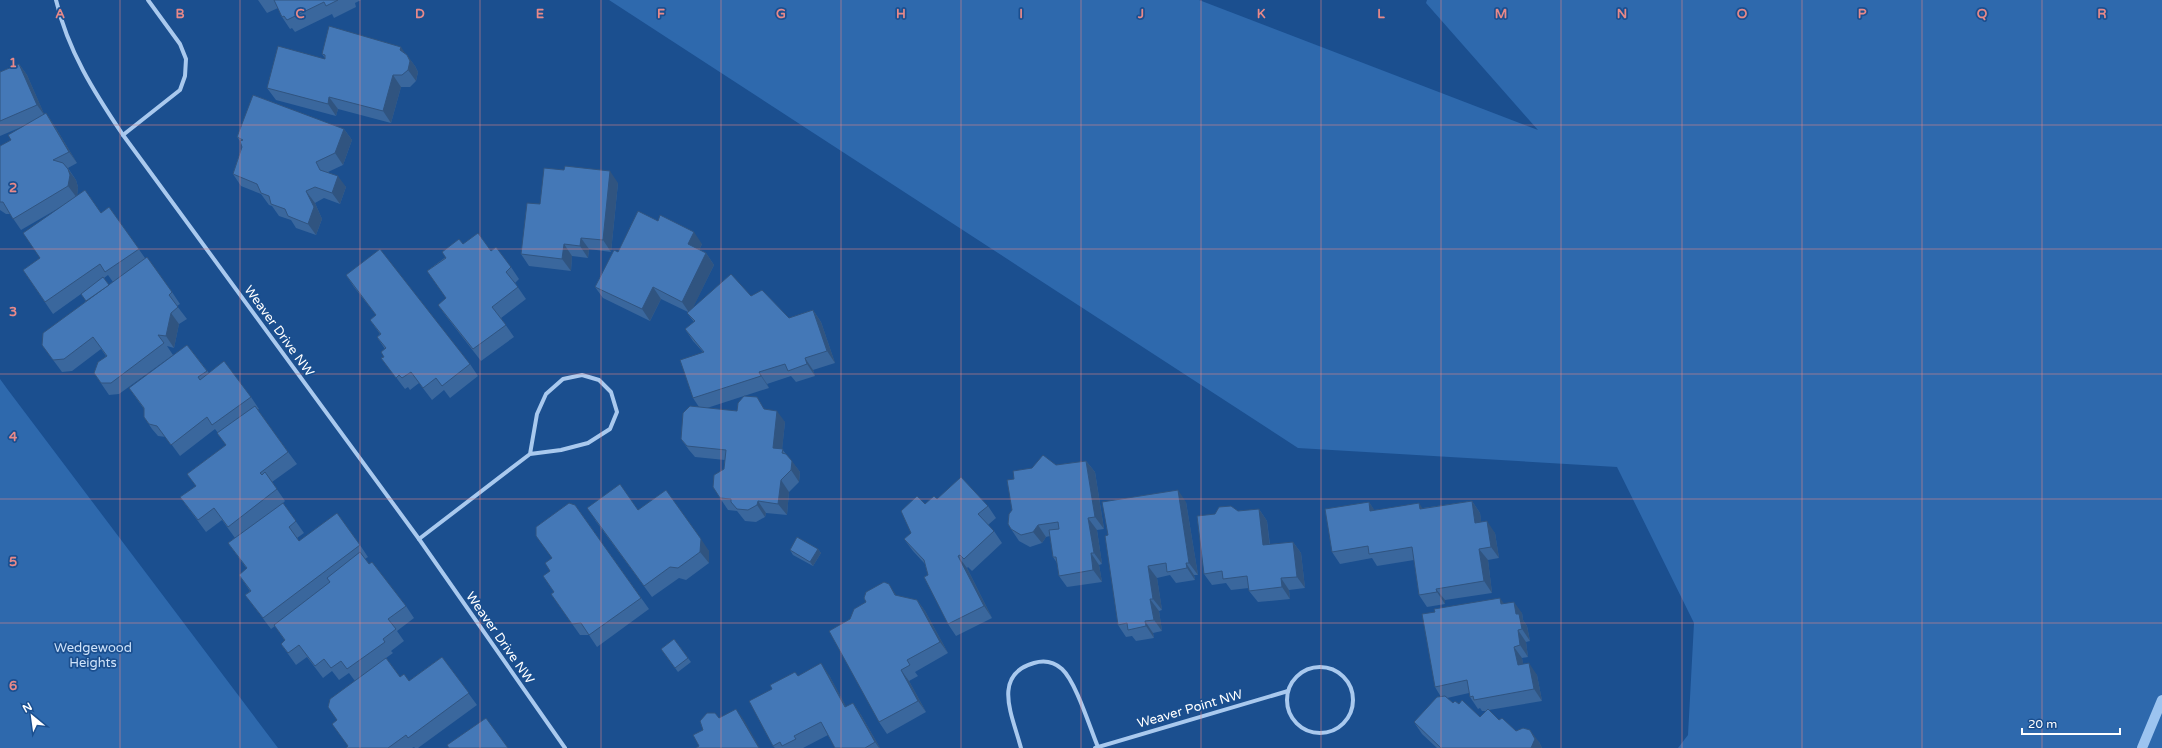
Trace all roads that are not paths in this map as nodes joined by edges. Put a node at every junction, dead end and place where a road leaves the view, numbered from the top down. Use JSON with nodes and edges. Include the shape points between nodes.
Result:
{"nodes":[{"id":1,"x":56,"y":0,"type":"edge"},
{"id":2,"x":148,"y":0,"type":"edge"},
{"id":3,"x":123,"y":135,"type":"junction"},
{"id":4,"x":530,"y":454,"type":"junction"},
{"id":5,"x":419,"y":539,"type":"junction"},
{"id":6,"x":1288,"y":691,"type":"junction"},
{"id":7,"x":1096,"y":747,"type":"edge"},
{"id":8,"x":565,"y":748,"type":"edge"},
{"id":9,"x":1022,"y":748,"type":"edge"}],
"edges":[{"from":1,"to":3,"type":"street","name":"Weaver Drive NW","via":[[73,54],[93,91]]},
{"from":2,"to":3,"type":"street","via":[[180,44],[186,59],[185,76],[180,90]]},
{"from":3,"to":5,"type":"street","name":"Weaver Drive NW"},
{"from":4,"to":4,"type":"street","via":[[588,443],[610,429],[616,412],[611,392],[599,380],[582,375],[563,379],[546,394],[532,435]]},
{"from":4,"to":5,"type":"street"},
{"from":5,"to":8,"type":"street","name":"Weaver Drive NW"},
{"from":6,"to":6,"type":"street","via":[[1293,681],[1306,671],[1321,667],[1332,669],[1348,683],[1352,693],[1352,704],[1346,719],[1334,730],[1324,733],[1313,732],[1303,729],[1292,717],[1287,702]]},
{"from":6,"to":7,"type":"street","name":"Weaver Point NW"},
{"from":7,"to":9,"type":"street","name":"Weaver Point NW","via":[[1068,676],[1054,663],[1045,661],[1024,666],[1015,672],[1010,680],[1008,696]]}]}
